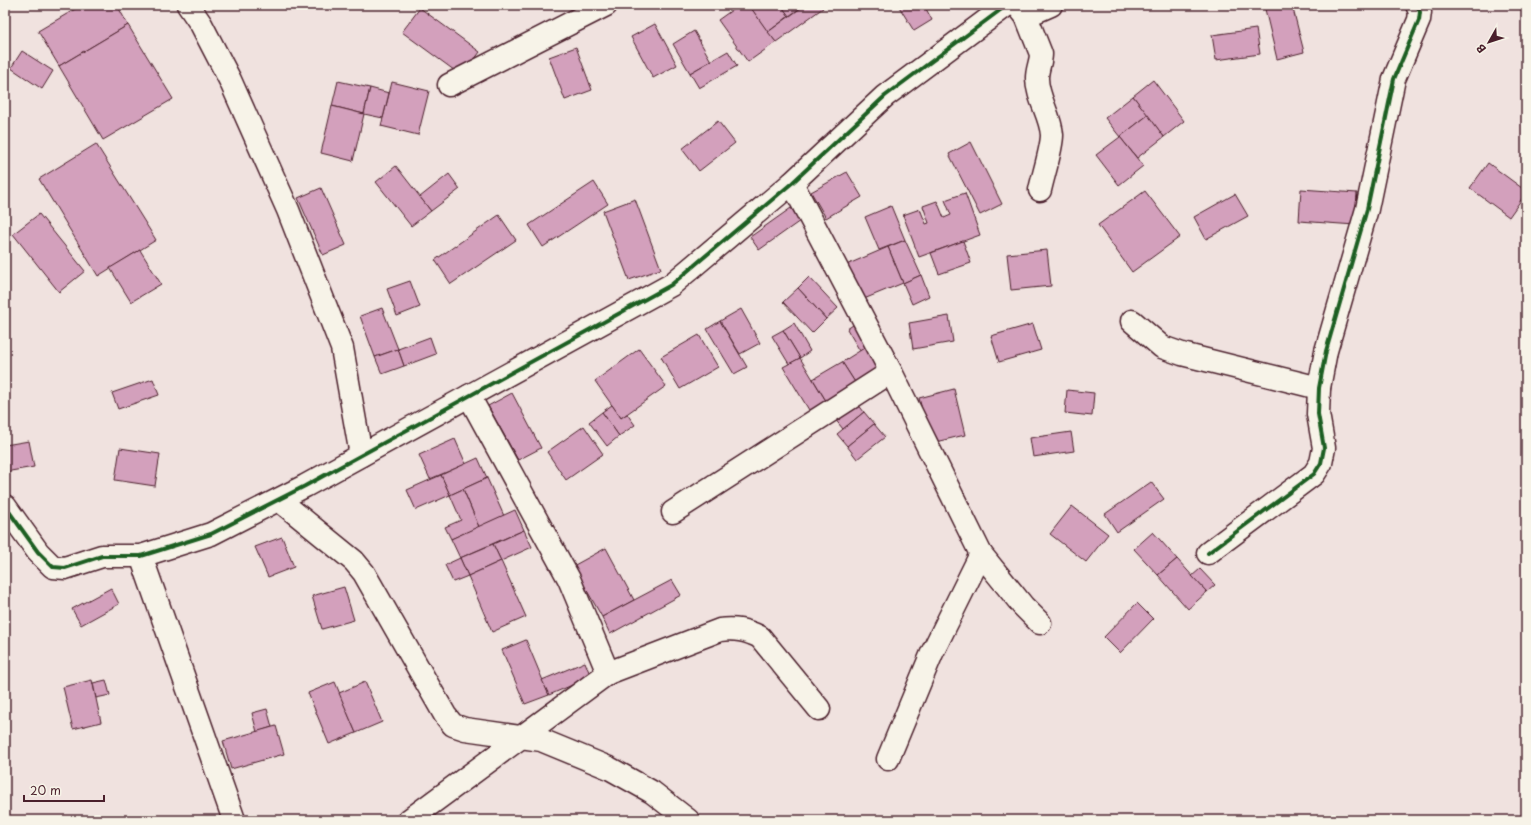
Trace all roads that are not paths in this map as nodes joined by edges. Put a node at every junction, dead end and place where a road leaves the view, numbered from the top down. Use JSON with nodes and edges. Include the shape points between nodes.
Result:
{"nodes":[{"id":1,"x":188,"y":5,"type":"edge"},
{"id":2,"x":606,"y":5,"type":"edge"},
{"id":3,"x":1007,"y":5,"type":"edge"},
{"id":4,"x":1051,"y":5,"type":"edge"},
{"id":5,"x":1417,"y":5,"type":"edge"},
{"id":6,"x":1021,"y":10,"type":"edge"},
{"id":7,"x":448,"y":85,"type":"dead end"},
{"id":8,"x":792,"y":183,"type":"junction"},
{"id":9,"x":1040,"y":190,"type":"dead end"},
{"id":10,"x":1132,"y":321,"type":"dead end"},
{"id":11,"x":891,"y":372,"type":"junction"},
{"id":12,"x":1319,"y":388,"type":"junction"},
{"id":13,"x":470,"y":396,"type":"junction"},
{"id":14,"x":361,"y":455,"type":"junction"},
{"id":15,"x":279,"y":500,"type":"junction"},
{"id":16,"x":5,"y":506,"type":"edge"},
{"id":17,"x":673,"y":512,"type":"dead end"},
{"id":18,"x":1208,"y":552,"type":"dead end"},
{"id":19,"x":981,"y":554,"type":"junction"},
{"id":20,"x":141,"y":556,"type":"junction"},
{"id":21,"x":1040,"y":623,"type":"dead end"},
{"id":22,"x":608,"y":673,"type":"junction"},
{"id":23,"x":819,"y":709,"type":"dead end"},
{"id":24,"x":521,"y":737,"type":"junction"},
{"id":25,"x":888,"y":759,"type":"dead end"},
{"id":26,"x":234,"y":820,"type":"edge"},
{"id":27,"x":410,"y":820,"type":"edge"},
{"id":28,"x":688,"y":820,"type":"edge"}],
"edges":[{"from":1,"to":14,"type":"street","via":[[201,24],[230,80],[288,210],[342,348]]},
{"from":2,"to":7,"type":"street"},
{"from":3,"to":8,"type":"street","via":[[885,96]]},
{"from":4,"to":6,"type":"street"},
{"from":5,"to":12,"type":"street","via":[[1420,12],[1419,20],[1394,79],[1367,209],[1326,351]]},
{"from":6,"to":9,"type":"street","via":[[1041,54],[1038,88],[1052,135]]},
{"from":8,"to":11,"type":"street"},
{"from":8,"to":13,"type":"street","via":[[671,285]]},
{"from":10,"to":12,"type":"street","via":[[1162,347]]},
{"from":11,"to":17,"type":"street"},
{"from":11,"to":19,"type":"street"},
{"from":12,"to":18,"type":"street","via":[[1318,414],[1324,448],[1321,463],[1314,474]]},
{"from":13,"to":14,"type":"street"},
{"from":13,"to":22,"type":"street","via":[[569,579]]},
{"from":14,"to":15,"type":"street"},
{"from":15,"to":20,"type":"street","via":[[211,534]]},
{"from":15,"to":24,"type":"street","via":[[354,561],[364,573],[445,715],[453,724],[465,729]]},
{"from":16,"to":20,"type":"street","via":[[38,552],[53,567],[65,568],[102,556]]},
{"from":19,"to":21,"type":"street"},
{"from":19,"to":25,"type":"street","via":[[932,653]]},
{"from":20,"to":26,"type":"street"},
{"from":22,"to":23,"type":"street","via":[[720,630],[739,629],[760,637]]},
{"from":22,"to":24,"type":"street"},
{"from":24,"to":27,"type":"street"},
{"from":24,"to":28,"type":"street","via":[[541,740],[609,768],[652,792]]}]}
